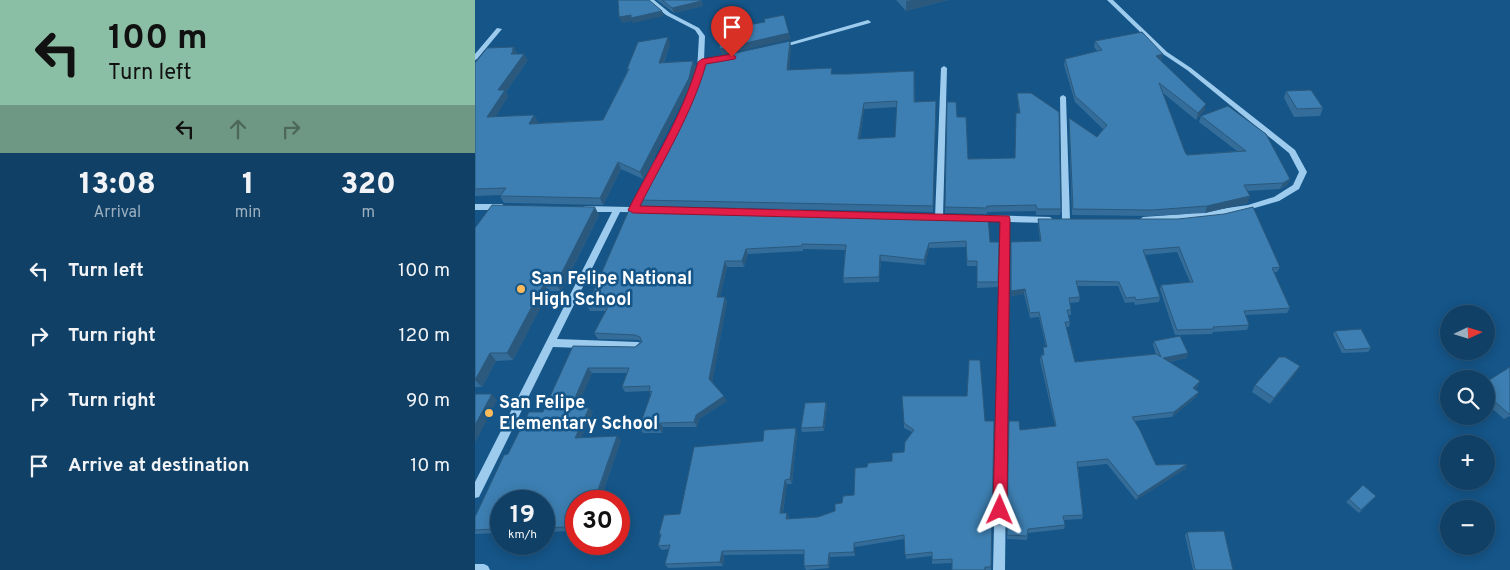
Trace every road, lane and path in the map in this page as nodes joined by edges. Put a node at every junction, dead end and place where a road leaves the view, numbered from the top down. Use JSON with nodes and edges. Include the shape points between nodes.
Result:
{"nodes":[{"id":1,"x":651,"y":0,"type":"edge"},
{"id":2,"x":1110,"y":0,"type":"edge"},
{"id":3,"x":868,"y":22,"type":"dead end"},
{"id":4,"x":499,"y":29,"type":"dead end"},
{"id":5,"x":772,"y":48,"type":"edge"},
{"id":6,"x":739,"y":56,"type":"edge"},
{"id":7,"x":475,"y":58,"type":"edge"},
{"id":8,"x":702,"y":62,"type":"junction"},
{"id":9,"x":944,"y":68,"type":"dead end"},
{"id":10,"x":1063,"y":97,"type":"dead end"},
{"id":11,"x":678,"y":122,"type":"edge"},
{"id":12,"x":661,"y":157,"type":"edge"},
{"id":13,"x":475,"y":207,"type":"edge"},
{"id":14,"x":513,"y":208,"type":"edge"},
{"id":15,"x":580,"y":208,"type":"edge"},
{"id":16,"x":618,"y":209,"type":"junction"},
{"id":17,"x":633,"y":210,"type":"junction"},
{"id":18,"x":811,"y":214,"type":"edge"},
{"id":19,"x":929,"y":216,"type":"edge"},
{"id":20,"x":939,"y":216,"type":"junction"},
{"id":21,"x":948,"y":217,"type":"edge"},
{"id":22,"x":967,"y":218,"type":"edge"},
{"id":23,"x":1005,"y":219,"type":"junction"},
{"id":24,"x":1066,"y":220,"type":"junction"},
{"id":25,"x":1076,"y":220,"type":"edge"},
{"id":26,"x":1135,"y":220,"type":"edge"},
{"id":27,"x":551,"y":344,"type":"junction"},
{"id":28,"x":638,"y":346,"type":"edge"},
{"id":29,"x":475,"y":493,"type":"edge"},
{"id":30,"x":475,"y":570,"type":"edge"},
{"id":31,"x":484,"y":570,"type":"edge"},
{"id":32,"x":999,"y":570,"type":"edge"}],
"edges":[{"from":1,"to":8,"type":"street","via":[[700,32]]},
{"from":2,"to":26,"type":"street","via":[[1165,53],[1292,152],[1304,170],[1300,182],[1294,187],[1271,201],[1252,207],[1205,215]]},
{"from":3,"to":5,"type":"street"},
{"from":4,"to":7,"type":"street"},
{"from":6,"to":8,"type":"street"},
{"from":8,"to":11,"type":"street","via":[[696,85]]},
{"from":9,"to":20,"type":"street"},
{"from":10,"to":24,"type":"street"},
{"from":12,"to":17,"type":"street"},
{"from":13,"to":14,"type":"street"},
{"from":15,"to":16,"type":"street"},
{"from":16,"to":17,"type":"street"},
{"from":16,"to":27,"type":"street"},
{"from":17,"to":18,"type":"street"},
{"from":19,"to":20,"type":"street"},
{"from":20,"to":21,"type":"street"},
{"from":22,"to":23,"type":"street"},
{"from":23,"to":24,"type":"street"},
{"from":23,"to":32,"type":"street"},
{"from":24,"to":25,"type":"street"},
{"from":27,"to":28,"type":"street"},
{"from":27,"to":29,"type":"street"},
{"from":30,"to":31,"type":"street"}]}
